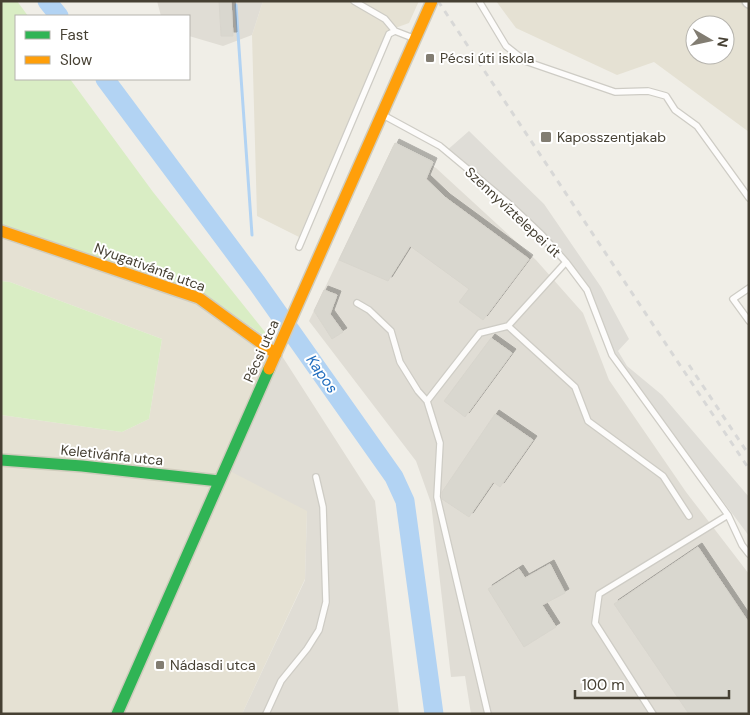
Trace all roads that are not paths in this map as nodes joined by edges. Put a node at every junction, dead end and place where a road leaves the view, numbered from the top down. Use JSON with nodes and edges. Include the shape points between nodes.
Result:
{"nodes":[{"id":1,"x":354,"y":1,"type":"edge"},
{"id":2,"x":432,"y":1,"type":"edge"},
{"id":3,"x":480,"y":1,"type":"edge"},
{"id":4,"x":396,"y":31,"type":"junction"},
{"id":5,"x":415,"y":39,"type":"junction"},
{"id":6,"x":382,"y":115,"type":"junction"},
{"id":7,"x":749,"y":198,"type":"edge"},
{"id":8,"x":1,"y":231,"type":"edge"},
{"id":9,"x":299,"y":247,"type":"dead end"},
{"id":10,"x":566,"y":262,"type":"junction"},
{"id":11,"x":749,"y":288,"type":"edge"},
{"id":12,"x":357,"y":303,"type":"dead end"},
{"id":13,"x":749,"y":321,"type":"edge"},
{"id":14,"x":508,"y":326,"type":"junction"},
{"id":15,"x":278,"y":349,"type":"junction"},
{"id":16,"x":427,"y":400,"type":"junction"},
{"id":17,"x":1,"y":460,"type":"edge"},
{"id":18,"x":316,"y":477,"type":"dead end"},
{"id":19,"x":220,"y":481,"type":"junction"},
{"id":20,"x":728,"y":515,"type":"junction"},
{"id":21,"x":689,"y":516,"type":"dead end"},
{"id":22,"x":748,"y":551,"type":"edge"},
{"id":23,"x":117,"y":714,"type":"edge"},
{"id":24,"x":266,"y":714,"type":"edge"},
{"id":25,"x":488,"y":714,"type":"edge"},
{"id":26,"x":653,"y":714,"type":"edge"}],
"edges":[{"from":1,"to":4,"type":"lane","via":[[385,19]]},
{"from":2,"to":5,"type":"street","name":"Pécsi utca"},
{"from":3,"to":7,"type":"lane","via":[[506,46],[525,61],[614,92],[648,91],[666,96],[675,110],[697,126]]},
{"from":4,"to":5,"type":"lane"},
{"from":4,"to":9,"type":"lane","via":[[388,34]]},
{"from":5,"to":6,"type":"street","name":"Pécsi utca"},
{"from":6,"to":10,"type":"lane","name":"Szennyvíztelepei út","via":[[440,146],[506,201]]},
{"from":6,"to":15,"type":"street","name":"Pécsi utca"},
{"from":8,"to":15,"type":"street","name":"Nyugativánfa utca","via":[[199,298]]},
{"from":10,"to":14,"type":"lane"},
{"from":10,"to":20,"type":"lane","name":"Szennyvíztelepei út","via":[[587,290],[612,355]]},
{"from":11,"to":13,"type":"lane","via":[[733,299]]},
{"from":12,"to":16,"type":"lane","via":[[391,331],[400,362]]},
{"from":14,"to":16,"type":"lane","via":[[480,333]]},
{"from":14,"to":21,"type":"lane","via":[[575,387],[588,421],[664,476]]},
{"from":15,"to":19,"type":"street","name":"Pécsi utca"},
{"from":16,"to":25,"type":"lane","via":[[440,443],[438,497]]},
{"from":17,"to":19,"type":"street","name":"Keletivánfa utca"},
{"from":18,"to":24,"type":"lane","via":[[323,507],[326,602],[319,630],[281,681]]},
{"from":19,"to":23,"type":"street","name":"Pécsi utca"},
{"from":20,"to":22,"type":"lane"},
{"from":20,"to":26,"type":"lane","via":[[599,594],[595,622]]}]}
